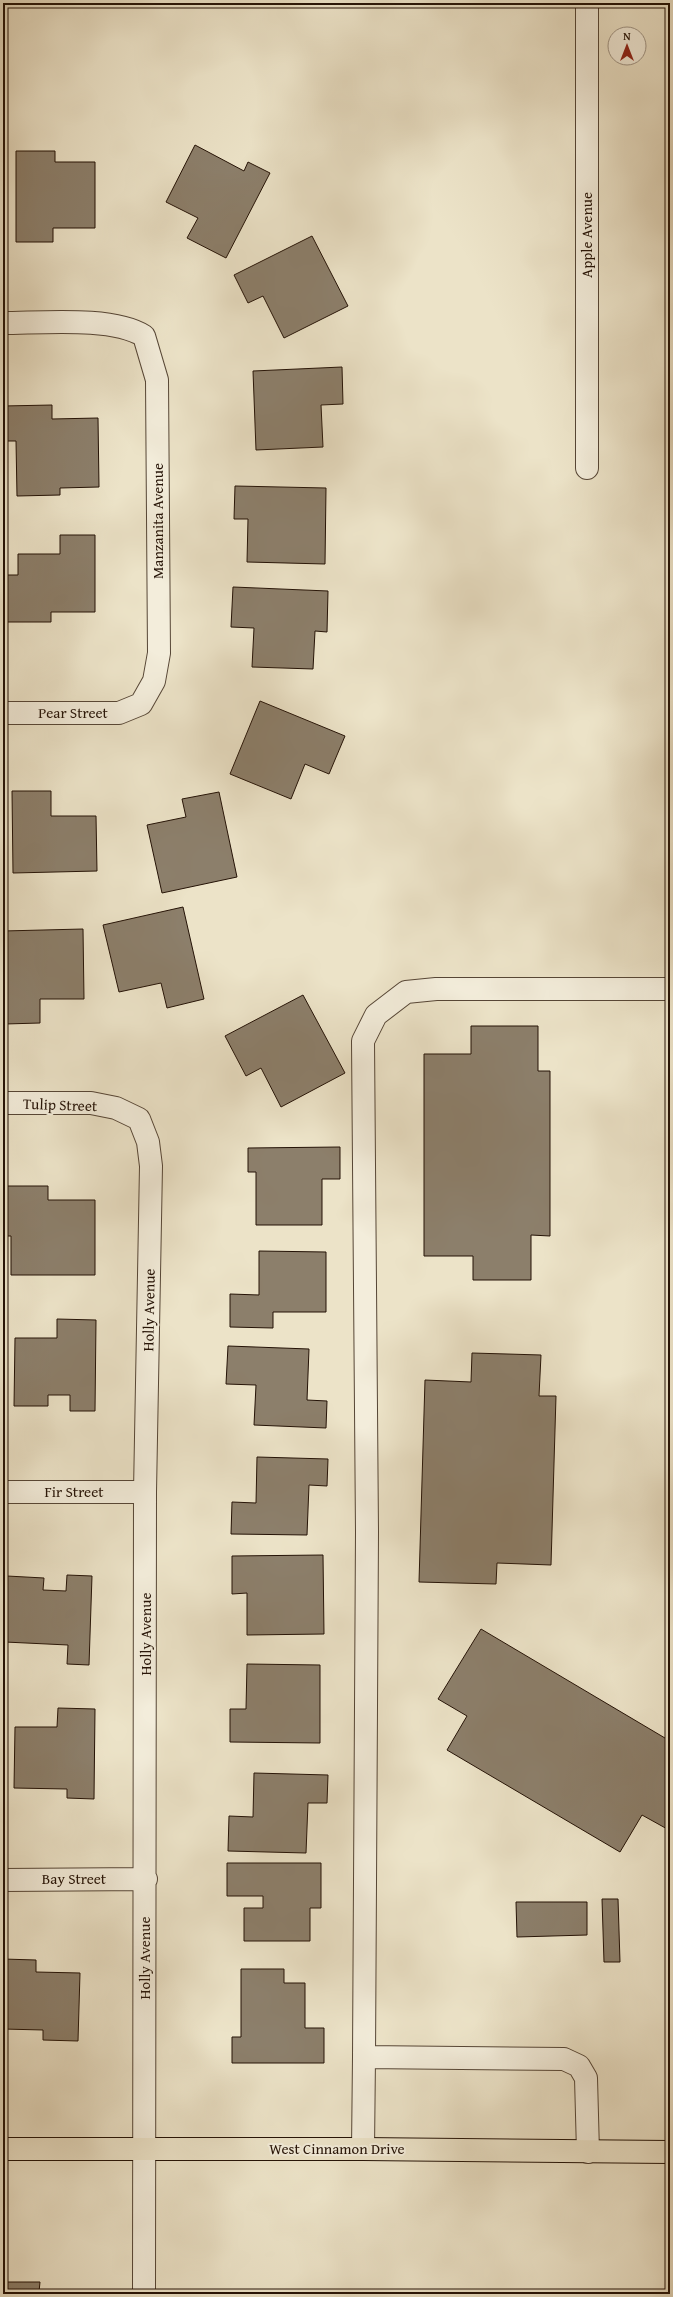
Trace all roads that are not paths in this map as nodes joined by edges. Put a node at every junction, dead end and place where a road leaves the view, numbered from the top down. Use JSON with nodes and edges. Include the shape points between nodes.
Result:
{"nodes":[{"id":1,"x":587,"y":3,"type":"edge"},
{"id":2,"x":3,"y":323,"type":"edge"},
{"id":3,"x":587,"y":468,"type":"dead end"},
{"id":4,"x":141,"y":704,"type":"joint"},
{"id":5,"x":3,"y":713,"type":"edge"},
{"id":6,"x":670,"y":989,"type":"edge"},
{"id":7,"x":3,"y":1103,"type":"edge"},
{"id":8,"x":139,"y":1119,"type":"joint"},
{"id":9,"x":3,"y":1492,"type":"edge"},
{"id":10,"x":145,"y":1492,"type":"junction"},
{"id":11,"x":146,"y":1879,"type":"junction"},
{"id":12,"x":3,"y":1880,"type":"edge"},
{"id":13,"x":364,"y":2057,"type":"junction"},
{"id":14,"x":363,"y":2149,"type":"junction"},
{"id":15,"x":3,"y":2150,"type":"edge"},
{"id":16,"x":144,"y":2150,"type":"junction"},
{"id":17,"x":588,"y":2152,"type":"junction"},
{"id":18,"x":670,"y":2152,"type":"edge"},
{"id":19,"x":144,"y":2294,"type":"edge"}],
"edges":[{"from":1,"to":3,"type":"street","name":"Apple Avenue"},
{"from":2,"to":4,"type":"street","name":"Manzanita Avenue","via":[[98,323],[136,330],[144,336],[157,380],[159,653],[154,681]]},
{"from":4,"to":5,"type":"street","name":"Pear Street","via":[[119,713]]},
{"from":6,"to":13,"type":"street","via":[[436,989],[406,992],[376,1015],[363,1041],[366,1532]]},
{"from":7,"to":8,"type":"street","name":"Tulip Street","via":[[91,1103],[116,1108]]},
{"from":8,"to":10,"type":"street","name":"Holly Avenue","via":[[148,1142],[151,1166]]},
{"from":9,"to":10,"type":"street","name":"Fir Street"},
{"from":10,"to":11,"type":"street","name":"Holly Avenue"},
{"from":11,"to":12,"type":"street","name":"Bay Street"},
{"from":11,"to":16,"type":"street","name":"Holly Avenue"},
{"from":13,"to":14,"type":"street"},
{"from":13,"to":17,"type":"street","via":[[564,2058],[579,2066],[586,2078]]},
{"from":14,"to":16,"type":"main road","name":"West Cinnamon Drive"},
{"from":14,"to":17,"type":"main road","name":"West Cinnamon Drive"},
{"from":15,"to":16,"type":"main road","name":"West Cinnamon Drive"},
{"from":16,"to":19,"type":"street","name":"Holly Avenue"},
{"from":17,"to":18,"type":"main road","name":"West Cinnamon Drive"}]}
